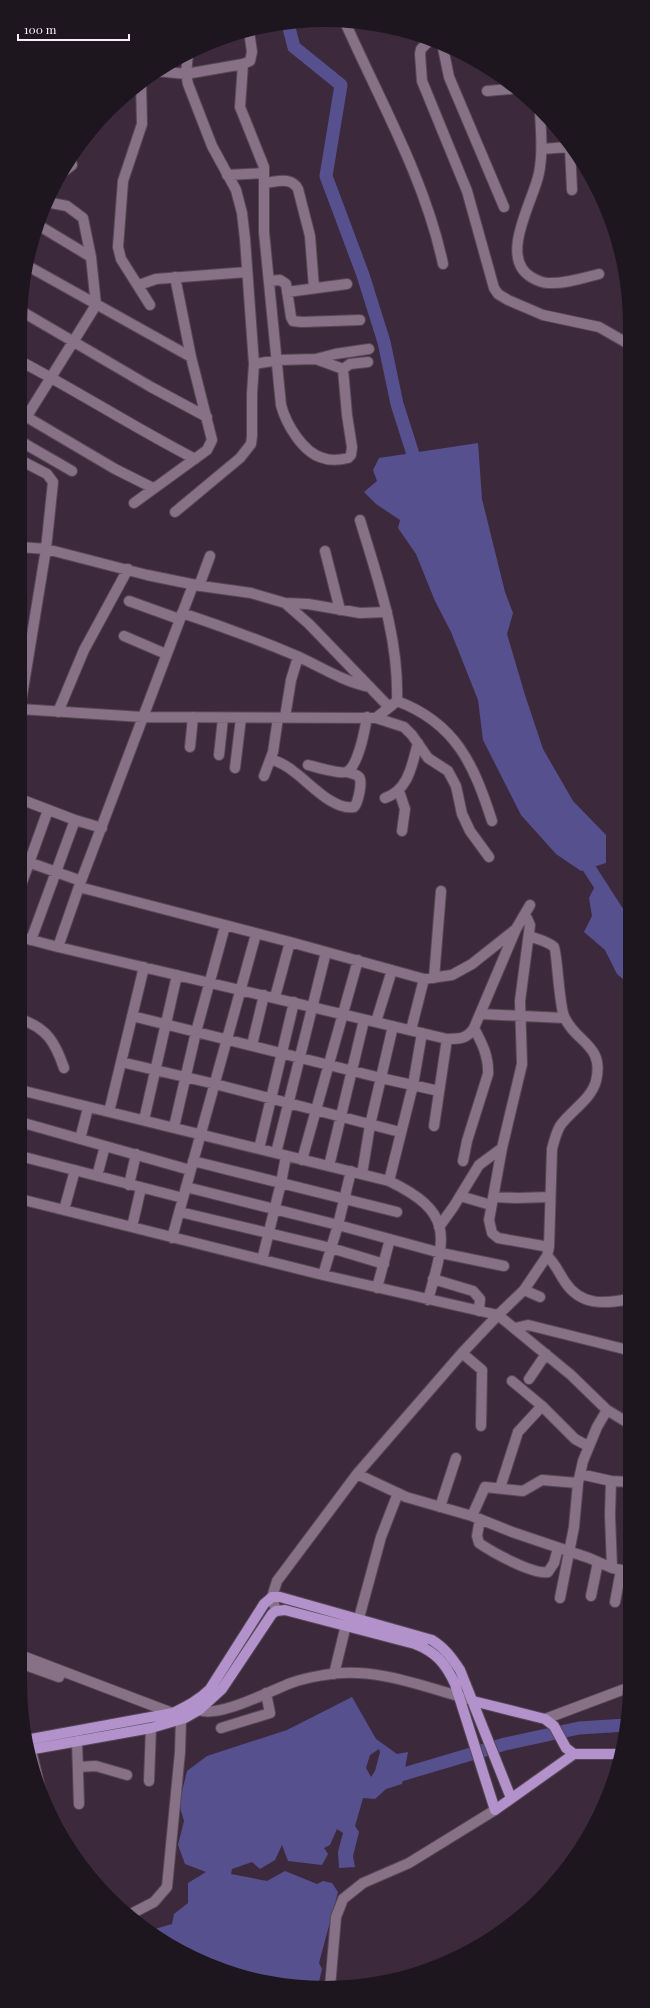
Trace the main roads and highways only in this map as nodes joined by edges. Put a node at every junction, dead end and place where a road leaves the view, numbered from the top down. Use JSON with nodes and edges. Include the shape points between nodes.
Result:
{"nodes":[{"id":1,"x":473,"y":1700,"type":"junction"},
{"id":2,"x":179,"y":1718,"type":"junction"},
{"id":3,"x":33,"y":1739,"type":"edge"},
{"id":4,"x":35,"y":1749,"type":"edge"},
{"id":5,"x":570,"y":1751,"type":"junction"},
{"id":6,"x":614,"y":1754,"type":"edge"},
{"id":7,"x":511,"y":1798,"type":"junction"}],
"edges":[{"from":1,"to":2,"type":"main road","via":[[460,1670],[449,1653],[432,1640],[359,1618],[272,1597],[264,1604],[210,1689]]},
{"from":1,"to":5,"type":"main road","via":[[545,1719],[554,1726]]},
{"from":1,"to":7,"type":"main road"},
{"from":2,"to":3,"type":"main road","via":[[162,1716]]},
{"from":2,"to":4,"type":"main road","via":[[151,1728]]},
{"from":2,"to":7,"type":"main road","via":[[199,1710],[222,1689],[266,1622],[276,1611],[285,1610],[426,1648],[438,1656],[448,1668],[459,1696],[495,1810]]},
{"from":5,"to":6,"type":"main road"},
{"from":5,"to":7,"type":"main road"}]}
